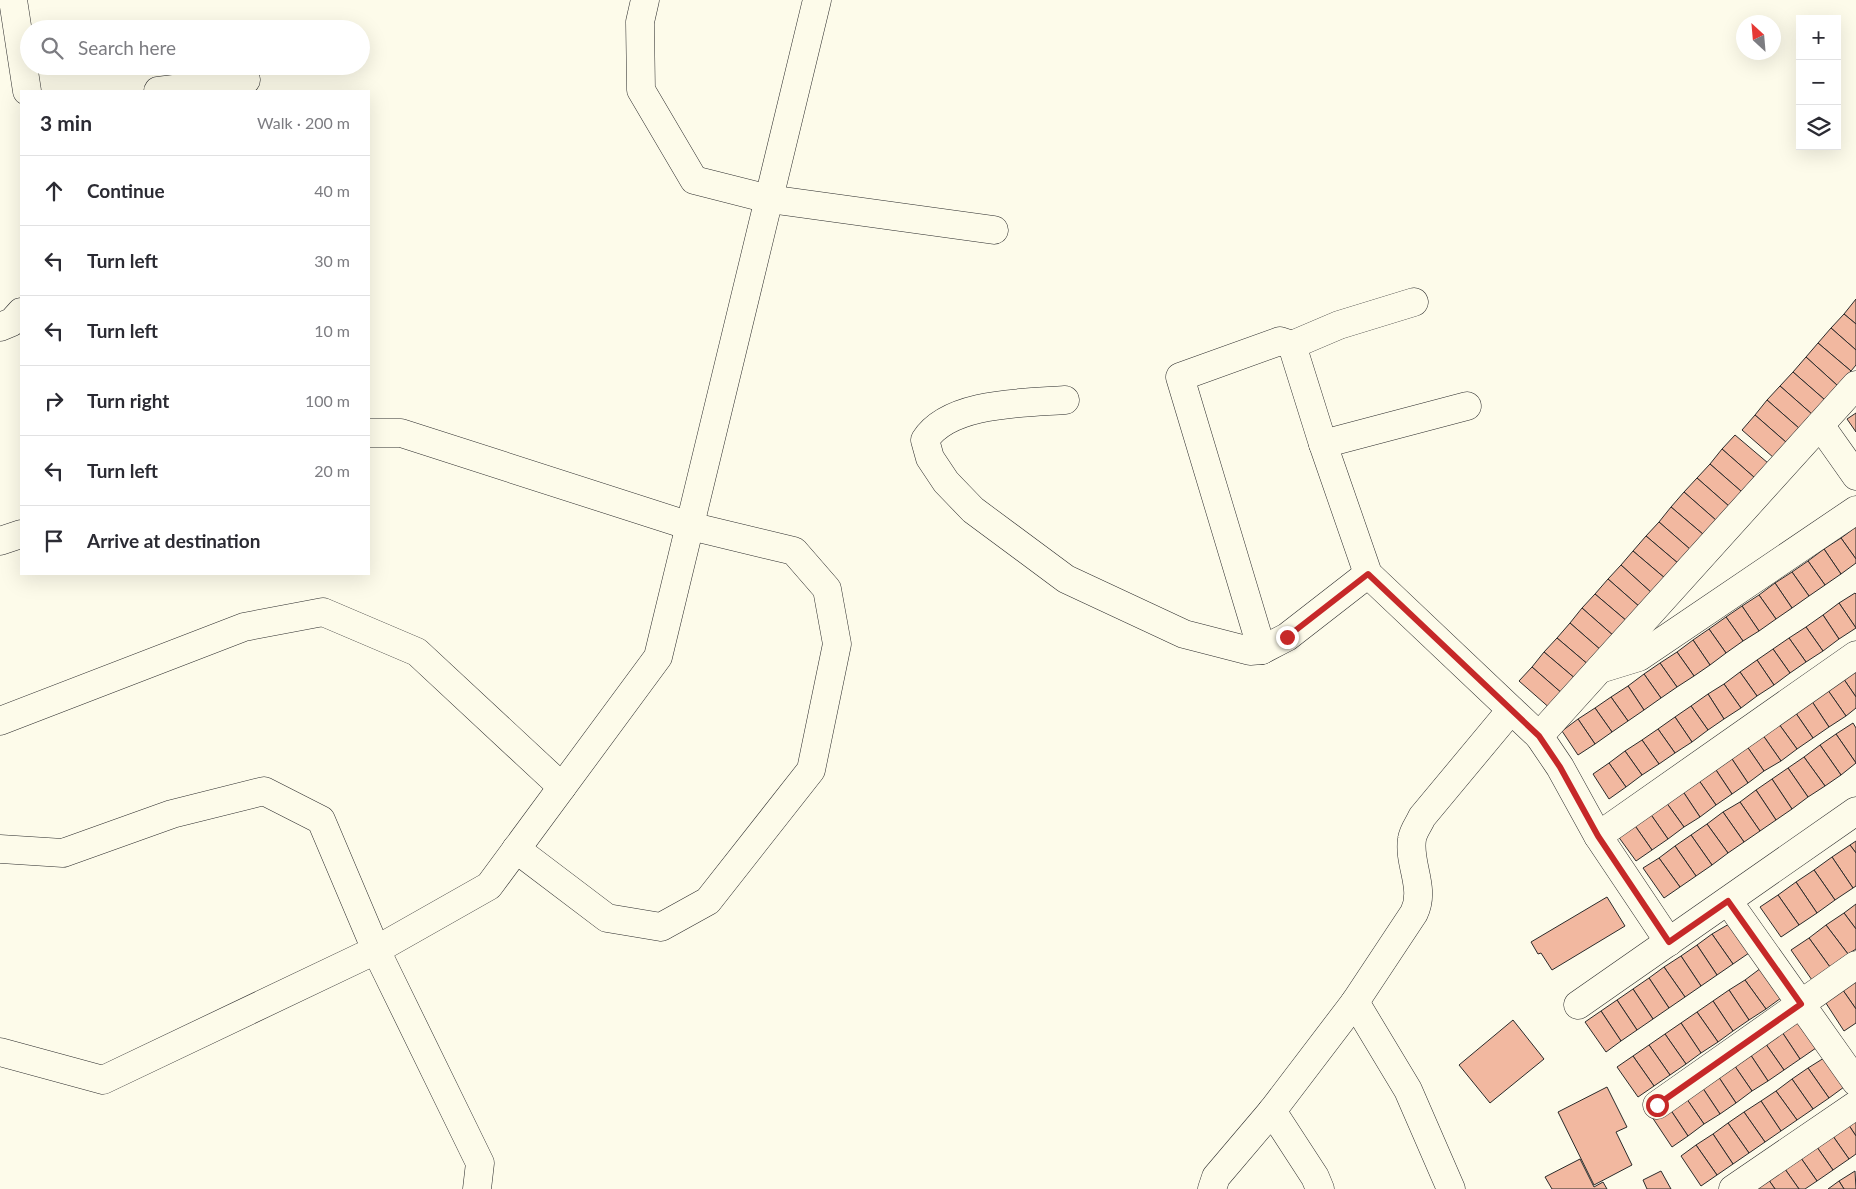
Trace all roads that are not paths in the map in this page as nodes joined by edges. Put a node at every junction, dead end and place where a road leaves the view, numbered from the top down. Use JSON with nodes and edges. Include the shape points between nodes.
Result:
{"nodes":[{"id":1,"x":13,"y":0,"type":"edge"},
{"id":2,"x":645,"y":0,"type":"edge"},
{"id":3,"x":817,"y":0,"type":"edge"},
{"id":4,"x":20,"y":46,"type":"edge"},
{"id":5,"x":25,"y":75,"type":"edge"},
{"id":6,"x":246,"y":80,"type":"dead end"},
{"id":7,"x":27,"y":90,"type":"edge"},
{"id":8,"x":166,"y":90,"type":"edge"},
{"id":9,"x":769,"y":199,"type":"junction"},
{"id":10,"x":994,"y":230,"type":"dead end"},
{"id":11,"x":1414,"y":302,"type":"dead end"},
{"id":12,"x":20,"y":313,"type":"edge"},
{"id":13,"x":0,"y":327,"type":"edge"},
{"id":14,"x":1292,"y":345,"type":"junction"},
{"id":15,"x":1856,"y":385,"type":"edge"},
{"id":16,"x":1065,"y":400,"type":"dead end"},
{"id":17,"x":1467,"y":406,"type":"dead end"},
{"id":18,"x":1820,"y":425,"type":"junction"},
{"id":19,"x":370,"y":433,"type":"edge"},
{"id":20,"x":1323,"y":444,"type":"junction"},
{"id":21,"x":1856,"y":476,"type":"edge"},
{"id":22,"x":1856,"y":510,"type":"edge"},
{"id":23,"x":690,"y":526,"type":"junction"},
{"id":24,"x":20,"y":534,"type":"edge"},
{"id":25,"x":0,"y":541,"type":"edge"},
{"id":26,"x":1368,"y":574,"type":"junction"},
{"id":27,"x":1262,"y":650,"type":"junction"},
{"id":28,"x":1856,"y":655,"type":"edge"},
{"id":29,"x":1600,"y":669,"type":"junction"},
{"id":30,"x":1511,"y":710,"type":"junction"},
{"id":31,"x":0,"y":721,"type":"edge"},
{"id":32,"x":1539,"y":736,"type":"junction"},
{"id":33,"x":562,"y":787,"type":"junction"},
{"id":34,"x":1856,"y":811,"type":"edge"},
{"id":35,"x":1598,"y":836,"type":"junction"},
{"id":36,"x":0,"y":849,"type":"edge"},
{"id":37,"x":516,"y":849,"type":"junction"},
{"id":38,"x":1728,"y":901,"type":"junction"},
{"id":39,"x":1669,"y":942,"type":"junction"},
{"id":40,"x":376,"y":950,"type":"junction"},
{"id":41,"x":1856,"y":965,"type":"edge"},
{"id":42,"x":1355,"y":1002,"type":"junction"},
{"id":43,"x":1801,"y":1004,"type":"junction"},
{"id":44,"x":1578,"y":1005,"type":"dead end"},
{"id":45,"x":0,"y":1052,"type":"edge"},
{"id":46,"x":1856,"y":1082,"type":"edge"},
{"id":47,"x":1657,"y":1105,"type":"dead end"},
{"id":48,"x":1856,"y":1105,"type":"edge"},
{"id":49,"x":1272,"y":1110,"type":"junction"},
{"id":50,"x":477,"y":1189,"type":"edge"},
{"id":51,"x":1212,"y":1189,"type":"edge"},
{"id":52,"x":1320,"y":1189,"type":"edge"},
{"id":53,"x":1450,"y":1189,"type":"edge"},
{"id":54,"x":1733,"y":1189,"type":"edge"}],
"edges":[{"from":1,"to":4,"type":"street"},
{"from":2,"to":9,"type":"street","via":[[640,22],[641,90],[694,180]]},
{"from":3,"to":9,"type":"street"},
{"from":5,"to":7,"type":"street"},
{"from":6,"to":8,"type":"street"},
{"from":9,"to":10,"type":"street"},
{"from":9,"to":23,"type":"street"},
{"from":11,"to":14,"type":"street","via":[[1338,325]]},
{"from":12,"to":13,"type":"street","via":[[12,322]]},
{"from":14,"to":20,"type":"street"},
{"from":14,"to":27,"type":"street","via":[[1280,341],[1267,344],[1180,377]]},
{"from":15,"to":18,"type":"street"},
{"from":16,"to":27,"type":"street","via":[[1001,404],[969,411],[930,433],[925,440],[926,450],[946,482],[974,510],[1066,579],[1184,634],[1250,651]]},
{"from":17,"to":20,"type":"street"},
{"from":18,"to":21,"type":"street"},
{"from":18,"to":29,"type":"street"},
{"from":19,"to":23,"type":"street","via":[[401,433]]},
{"from":20,"to":26,"type":"street"},
{"from":22,"to":29,"type":"street","via":[[1639,657]]},
{"from":23,"to":33,"type":"street","via":[[658,657]]},
{"from":23,"to":37,"type":"street","via":[[794,551],[827,589],[836,644],[811,770],[708,901],[661,927],[607,918]]},
{"from":24,"to":25,"type":"street"},
{"from":26,"to":27,"type":"street","via":[[1287,637]]},
{"from":26,"to":30,"type":"street"},
{"from":28,"to":35,"type":"street"},
{"from":29,"to":32,"type":"street"},
{"from":30,"to":32,"type":"street"},
{"from":30,"to":42,"type":"street","via":[[1422,817],[1412,836],[1411,851],[1419,904]]},
{"from":31,"to":33,"type":"street","via":[[244,627],[323,612],[417,652]]},
{"from":32,"to":35,"type":"street"},
{"from":33,"to":37,"type":"street"},
{"from":34,"to":38,"type":"street"},
{"from":35,"to":39,"type":"street"},
{"from":36,"to":40,"type":"street","via":[[63,854],[172,814],[264,791],[321,820]]},
{"from":37,"to":40,"type":"street","via":[[489,886]]},
{"from":38,"to":39,"type":"street"},
{"from":38,"to":43,"type":"street"},
{"from":39,"to":44,"type":"street"},
{"from":40,"to":45,"type":"street","via":[[103,1080]]},
{"from":40,"to":50,"type":"street","via":[[480,1163]]},
{"from":41,"to":43,"type":"street"},
{"from":42,"to":49,"type":"street"},
{"from":42,"to":53,"type":"street","via":[[1408,1090]]},
{"from":43,"to":46,"type":"street"},
{"from":43,"to":47,"type":"street"},
{"from":48,"to":54,"type":"street"},
{"from":49,"to":51,"type":"street","via":[[1216,1176]]},
{"from":49,"to":52,"type":"street"}]}
